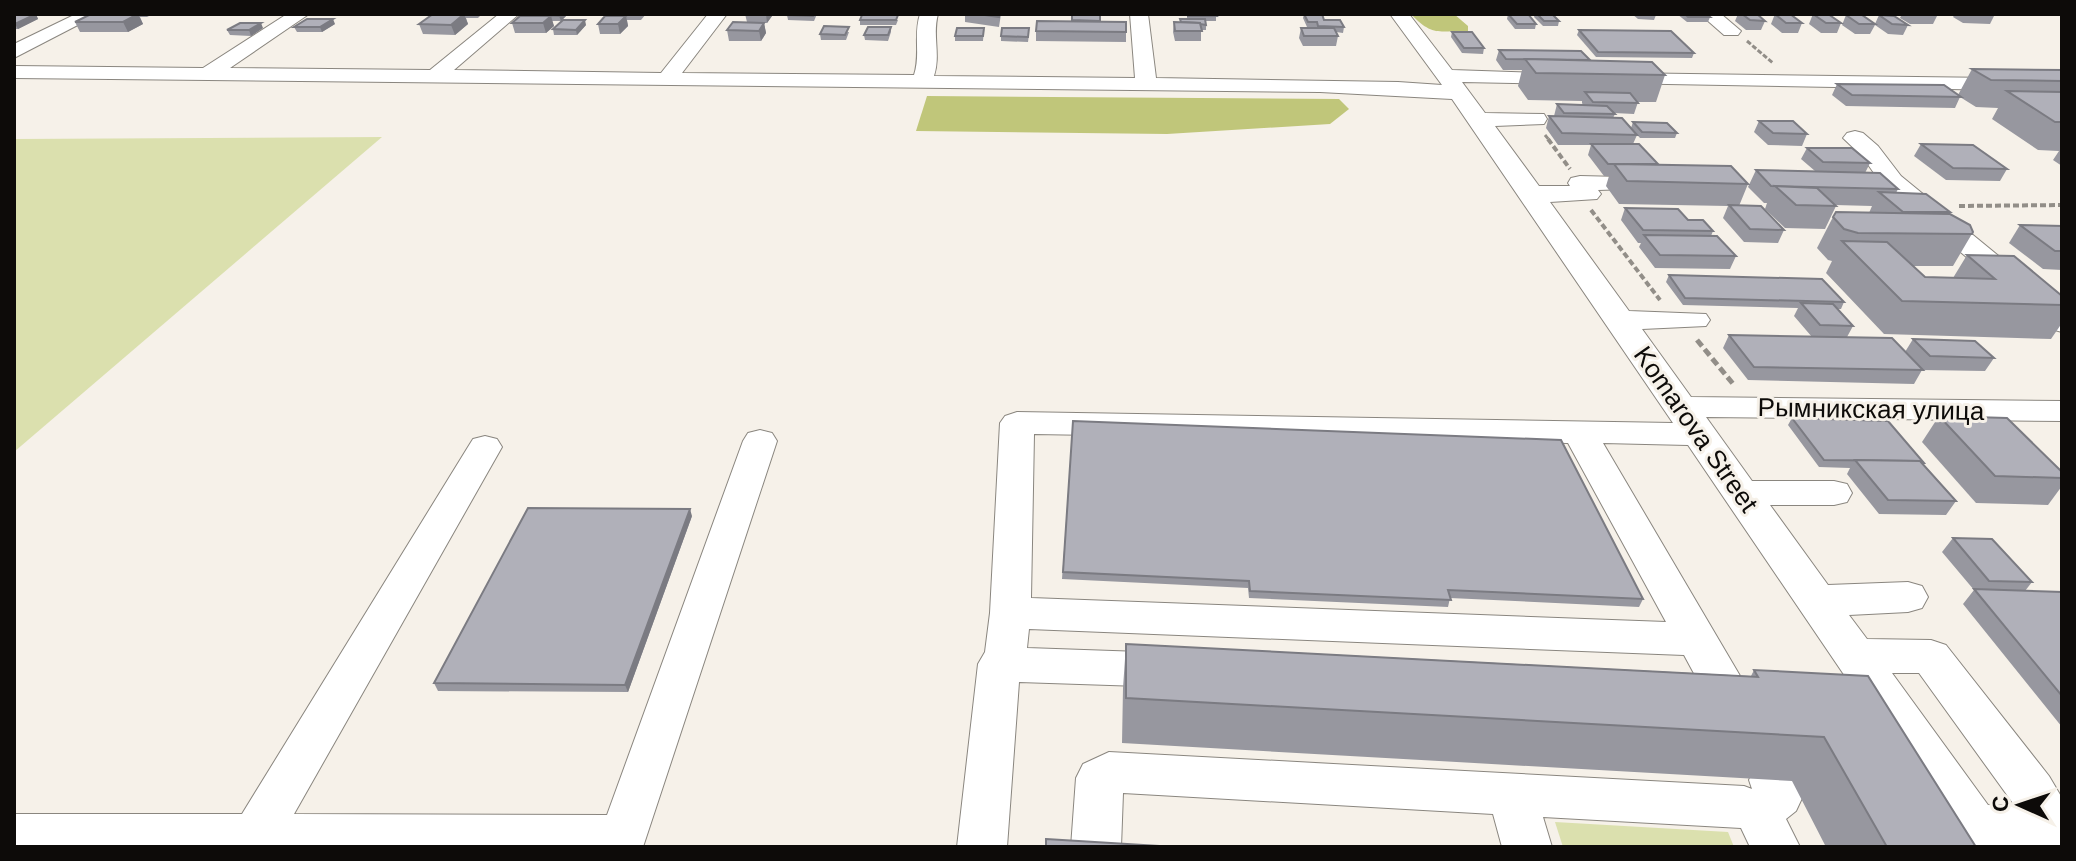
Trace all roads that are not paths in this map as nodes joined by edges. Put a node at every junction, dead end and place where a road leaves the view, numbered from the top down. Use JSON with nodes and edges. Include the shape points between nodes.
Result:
{"nodes":[{"id":1,"x":90,"y":14,"type":"edge"},
{"id":2,"x":300,"y":14,"type":"edge"},
{"id":3,"x":510,"y":14,"type":"edge"},
{"id":4,"x":718,"y":14,"type":"edge"},
{"id":5,"x":929,"y":14,"type":"edge"},
{"id":6,"x":1139,"y":14,"type":"edge"},
{"id":7,"x":1399,"y":14,"type":"edge"},
{"id":8,"x":1709,"y":14,"type":"edge"},
{"id":9,"x":1731,"y":31,"type":"road end"},
{"id":10,"x":1423,"y":46,"type":"junction"},
{"id":11,"x":1452,"y":46,"type":"dead end"},
{"id":12,"x":14,"y":52,"type":"edge"},
{"id":13,"x":14,"y":72,"type":"edge"},
{"id":14,"x":207,"y":74,"type":"junction"},
{"id":15,"x":434,"y":77,"type":"junction"},
{"id":16,"x":667,"y":79,"type":"junction"},
{"id":17,"x":921,"y":84,"type":"junction"},
{"id":18,"x":1453,"y":85,"type":"junction"},
{"id":19,"x":2062,"y":85,"type":"edge"},
{"id":20,"x":1146,"y":86,"type":"junction"},
{"id":21,"x":1535,"y":119,"type":"road end"},
{"id":22,"x":1479,"y":120,"type":"junction"},
{"id":23,"x":1855,"y":138,"type":"dead end"},
{"id":24,"x":1571,"y":171,"type":"road end"},
{"id":25,"x":1523,"y":182,"type":"junction"},
{"id":26,"x":1677,"y":183,"type":"edge"},
{"id":27,"x":1864,"y":185,"type":"edge"},
{"id":28,"x":1898,"y":185,"type":"junction"},
{"id":29,"x":1966,"y":283,"type":"edge"},
{"id":30,"x":2014,"y":283,"type":"junction"},
{"id":31,"x":1619,"y":320,"type":"junction"},
{"id":32,"x":1695,"y":320,"type":"dead end"},
{"id":33,"x":2062,"y":323,"type":"edge"},
{"id":34,"x":2062,"y":411,"type":"edge"},
{"id":35,"x":1690,"y":421,"type":"junction"},
{"id":36,"x":1579,"y":432,"type":"junction"},
{"id":37,"x":760,"y":441,"type":"dead end"},
{"id":38,"x":485,"y":447,"type":"dead end"},
{"id":39,"x":1740,"y":493,"type":"junction"},
{"id":40,"x":1834,"y":493,"type":"dead end"},
{"id":41,"x":1908,"y":597,"type":"dead end"},
{"id":42,"x":1816,"y":601,"type":"junction"},
{"id":43,"x":1010,"y":613,"type":"junction"},
{"id":44,"x":1697,"y":639,"type":"junction"},
{"id":45,"x":1854,"y":655,"type":"junction"},
{"id":46,"x":1002,"y":661,"type":"junction"},
{"id":47,"x":1205,"y":672,"type":"edge"},
{"id":48,"x":1680,"y":691,"type":"edge"},
{"id":49,"x":1512,"y":794,"type":"junction"},
{"id":50,"x":1769,"y":813,"type":"edge"},
{"id":51,"x":2058,"y":829,"type":"edge"},
{"id":52,"x":14,"y":836,"type":"edge"},
{"id":53,"x":255,"y":837,"type":"junction"},
{"id":54,"x":1982,"y":837,"type":"edge"},
{"id":55,"x":982,"y":847,"type":"edge"},
{"id":56,"x":1096,"y":847,"type":"edge"},
{"id":57,"x":1527,"y":847,"type":"edge"}],
"edges":[{"from":1,"to":12,"type":"street"},
{"from":2,"to":14,"type":"street"},
{"from":3,"to":15,"type":"street"},
{"from":4,"to":16,"type":"street"},
{"from":5,"to":17,"type":"street","via":[[924,32],[930,58]]},
{"from":6,"to":20,"type":"street"},
{"from":7,"to":10,"type":"street","name":"Komarova Street"},
{"from":8,"to":9,"type":"street"},
{"from":10,"to":11,"type":"street"},
{"from":10,"to":18,"type":"street","name":"Komarova Street"},
{"from":13,"to":14,"type":"street"},
{"from":14,"to":15,"type":"street"},
{"from":15,"to":16,"type":"street"},
{"from":16,"to":17,"type":"street"},
{"from":17,"to":20,"type":"street"},
{"from":18,"to":19,"type":"street"},
{"from":18,"to":20,"type":"street"},
{"from":18,"to":22,"type":"street","name":"Komarova Street"},
{"from":21,"to":22,"type":"street"},
{"from":22,"to":25,"type":"street","name":"Komarova Street"},
{"from":23,"to":28,"type":"street"},
{"from":24,"to":25,"type":"street"},
{"from":25,"to":26,"type":"street","via":[[1588,194],[1580,183]]},
{"from":25,"to":31,"type":"street","name":"Komarova Street"},
{"from":27,"to":28,"type":"street"},
{"from":28,"to":30,"type":"street"},
{"from":29,"to":30,"type":"street"},
{"from":30,"to":33,"type":"street"},
{"from":31,"to":32,"type":"street"},
{"from":31,"to":35,"type":"street","name":"Komarova Street"},
{"from":34,"to":35,"type":"street","name":"Рымникская улица"},
{"from":35,"to":36,"type":"street","name":"Рымникская улица"},
{"from":35,"to":39,"type":"street","name":"Komarova Street"},
{"from":36,"to":43,"type":"street","name":"Рымникская улица","via":[[1017,423]]},
{"from":36,"to":44,"type":"street"},
{"from":37,"to":53,"type":"street","via":[[623,837]]},
{"from":38,"to":53,"type":"street"},
{"from":39,"to":40,"type":"street"},
{"from":39,"to":42,"type":"street","name":"Komarova Street"},
{"from":41,"to":42,"type":"street"},
{"from":42,"to":45,"type":"street","name":"Komarova Street"},
{"from":43,"to":44,"type":"street"},
{"from":43,"to":46,"type":"street"},
{"from":44,"to":48,"type":"street","via":[[1745,701]]},
{"from":45,"to":51,"type":"street","via":[[1931,657]]},
{"from":45,"to":54,"type":"street","name":"Komarova Street","via":[[1863,698]]},
{"from":46,"to":47,"type":"street"},
{"from":46,"to":55,"type":"street"},
{"from":49,"to":50,"type":"street","via":[[1744,807]]},
{"from":49,"to":56,"type":"street","via":[[1109,772],[1100,778],[1098,788]]},
{"from":49,"to":57,"type":"street"},
{"from":51,"to":54,"type":"street"},
{"from":52,"to":53,"type":"street"}]}
